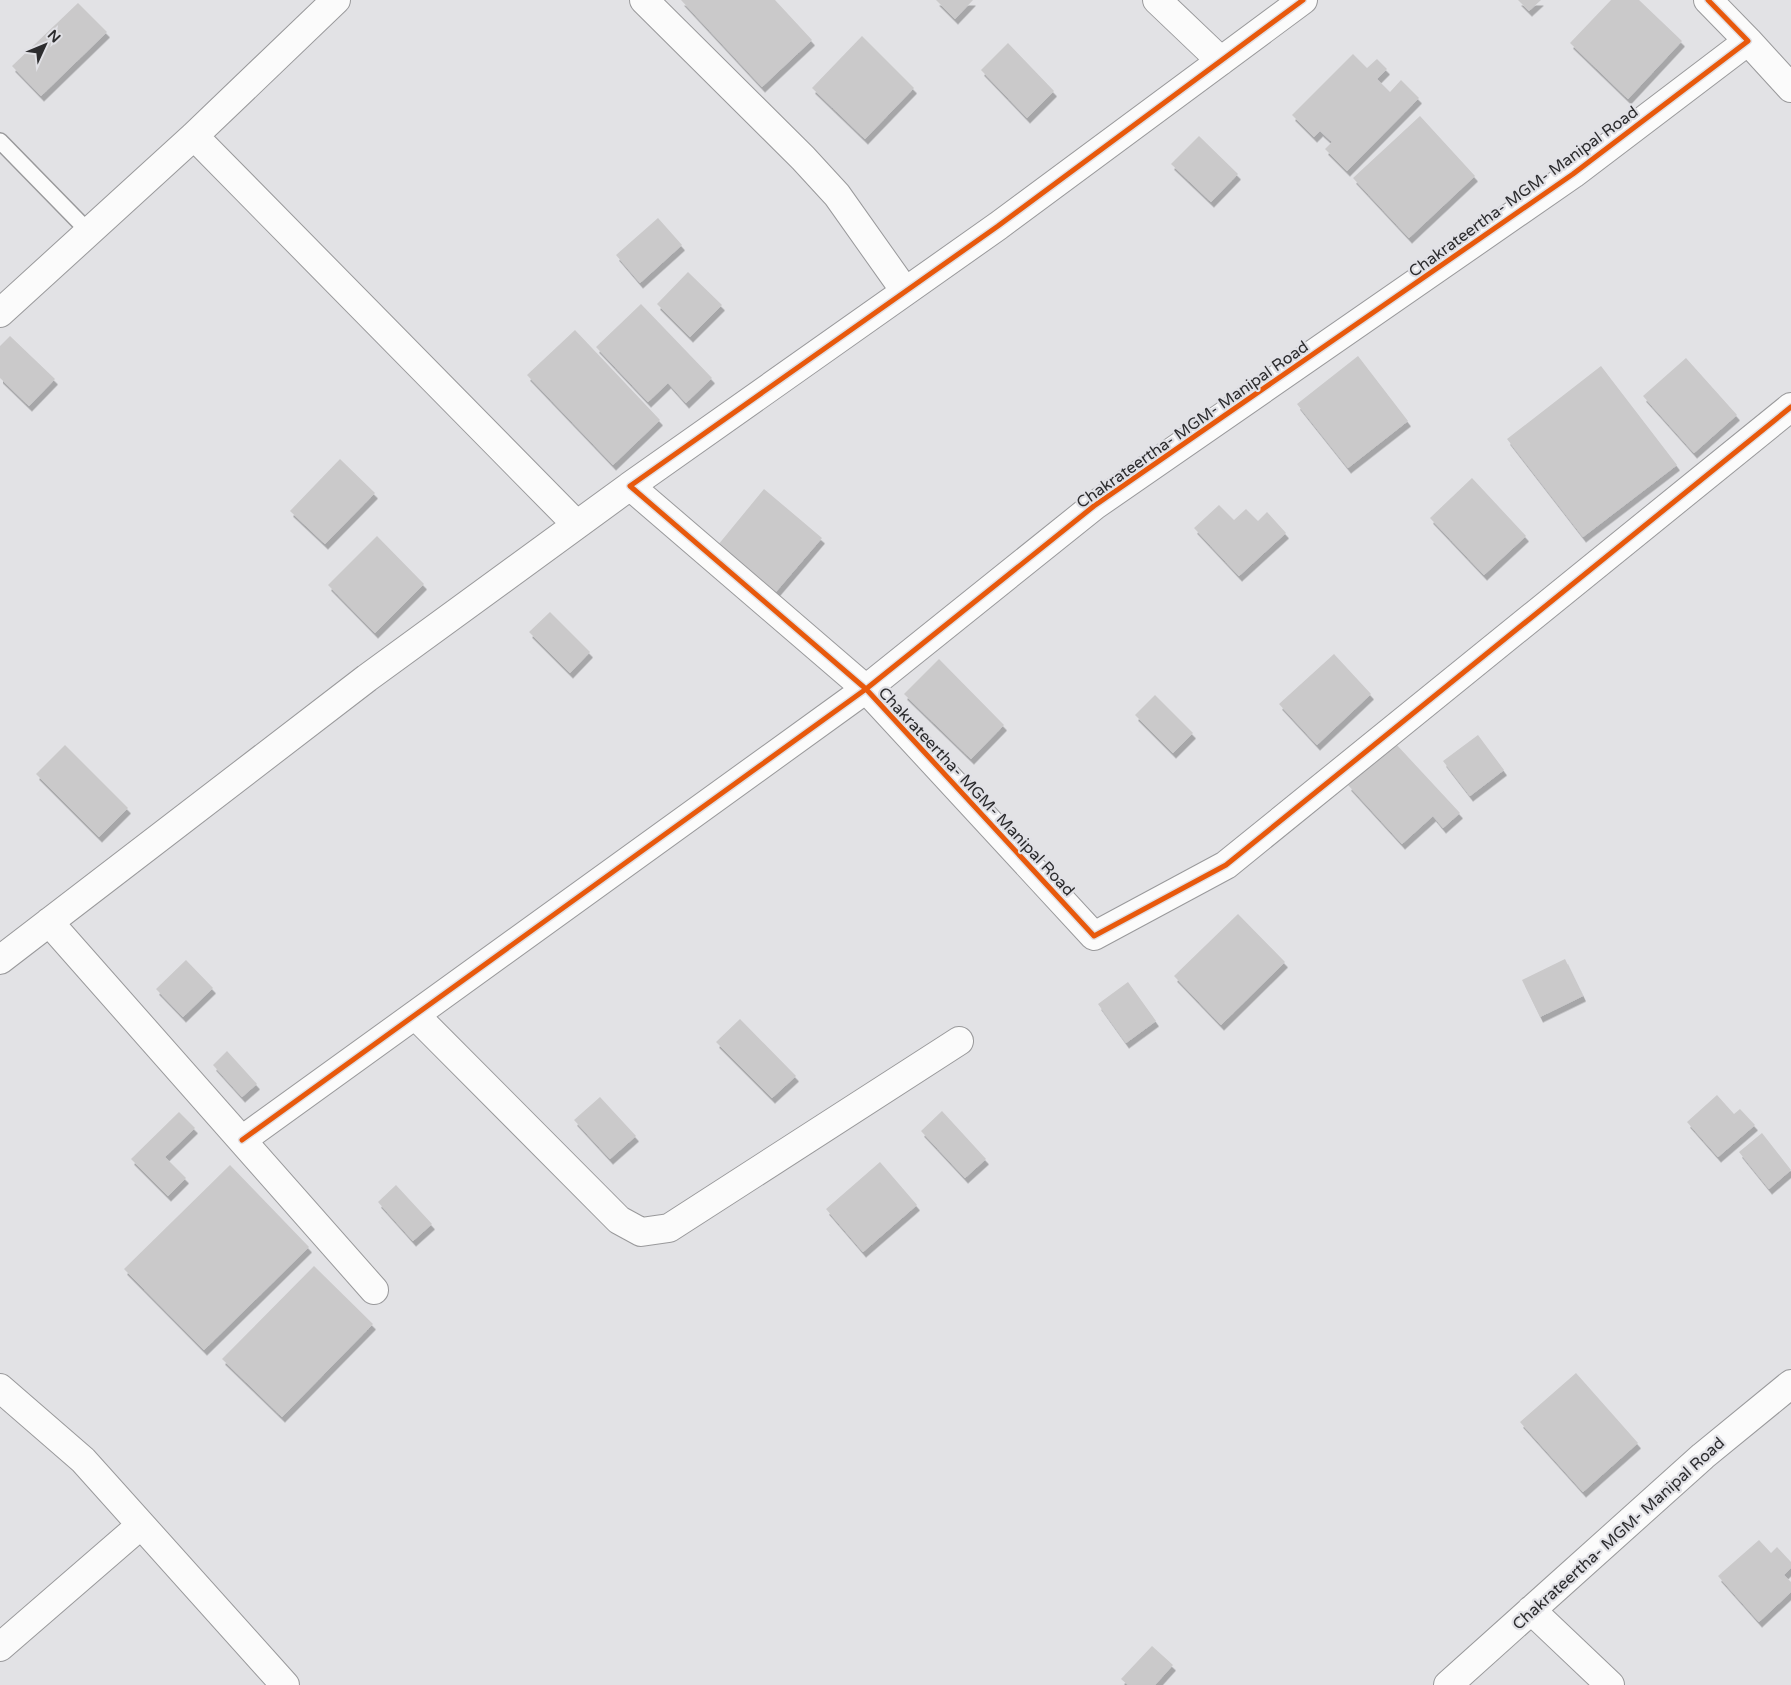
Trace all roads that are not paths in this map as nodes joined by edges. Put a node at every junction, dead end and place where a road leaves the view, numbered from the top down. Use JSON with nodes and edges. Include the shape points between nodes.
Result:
{"nodes":[{"id":1,"x":336,"y":0,"type":"edge"},
{"id":2,"x":644,"y":0,"type":"edge"},
{"id":3,"x":1157,"y":0,"type":"edge"},
{"id":4,"x":1304,"y":0,"type":"edge"},
{"id":5,"x":1708,"y":0,"type":"edge"},
{"id":6,"x":1748,"y":41,"type":"junction"},
{"id":7,"x":1221,"y":61,"type":"junction"},
{"id":8,"x":1791,"y":88,"type":"edge"},
{"id":9,"x":194,"y":136,"type":"junction"},
{"id":10,"x":0,"y":141,"type":"edge"},
{"id":11,"x":89,"y":232,"type":"junction"},
{"id":12,"x":905,"y":291,"type":"junction"},
{"id":13,"x":0,"y":314,"type":"edge"},
{"id":14,"x":1791,"y":407,"type":"edge"},
{"id":15,"x":630,"y":486,"type":"junction"},
{"id":16,"x":576,"y":524,"type":"junction"},
{"id":17,"x":866,"y":689,"type":"junction"},
{"id":18,"x":49,"y":922,"type":"junction"},
{"id":19,"x":0,"y":960,"type":"edge"},
{"id":20,"x":415,"y":1014,"type":"junction"},
{"id":21,"x":959,"y":1041,"type":"dead end"},
{"id":22,"x":242,"y":1140,"type":"junction"},
{"id":23,"x":374,"y":1290,"type":"dead end"},
{"id":24,"x":1791,"y":1384,"type":"edge"},
{"id":25,"x":0,"y":1388,"type":"edge"},
{"id":26,"x":142,"y":1525,"type":"junction"},
{"id":27,"x":1531,"y":1610,"type":"junction"},
{"id":28,"x":0,"y":1647,"type":"edge"},
{"id":29,"x":285,"y":1685,"type":"edge"},
{"id":30,"x":1448,"y":1685,"type":"edge"},
{"id":31,"x":1610,"y":1685,"type":"edge"}],
"edges":[{"from":1,"to":9,"type":"street"},
{"from":2,"to":12,"type":"street","via":[[837,195]]},
{"from":3,"to":7,"type":"street"},
{"from":4,"to":7,"type":"street"},
{"from":5,"to":6,"type":"street"},
{"from":6,"to":8,"type":"street"},
{"from":6,"to":17,"type":"street","name":"Chakrateertha- MGM- Manipal Road","via":[[1573,174],[1094,506]]},
{"from":7,"to":12,"type":"street"},
{"from":9,"to":11,"type":"street"},
{"from":9,"to":16,"type":"street"},
{"from":10,"to":11,"type":"lane"},
{"from":11,"to":13,"type":"street"},
{"from":12,"to":15,"type":"street"},
{"from":14,"to":17,"type":"street","name":"Chakrateertha- MGM- Manipal Road","via":[[1226,865],[1094,936]]},
{"from":15,"to":16,"type":"street"},
{"from":15,"to":17,"type":"street"},
{"from":16,"to":18,"type":"street","via":[[366,678]]},
{"from":17,"to":20,"type":"street"},
{"from":18,"to":19,"type":"street"},
{"from":18,"to":22,"type":"street"},
{"from":20,"to":21,"type":"street","via":[[620,1220],[641,1232],[669,1228]]},
{"from":20,"to":22,"type":"street"},
{"from":22,"to":23,"type":"street"},
{"from":24,"to":27,"type":"street","name":"Chakrateertha- MGM- Manipal Road","via":[[1704,1456]]},
{"from":25,"to":26,"type":"street","via":[[83,1460]]},
{"from":26,"to":28,"type":"street"},
{"from":26,"to":29,"type":"street"},
{"from":27,"to":30,"type":"street","name":"Chakrateertha- MGM- Manipal Road"},
{"from":27,"to":31,"type":"street"}]}
